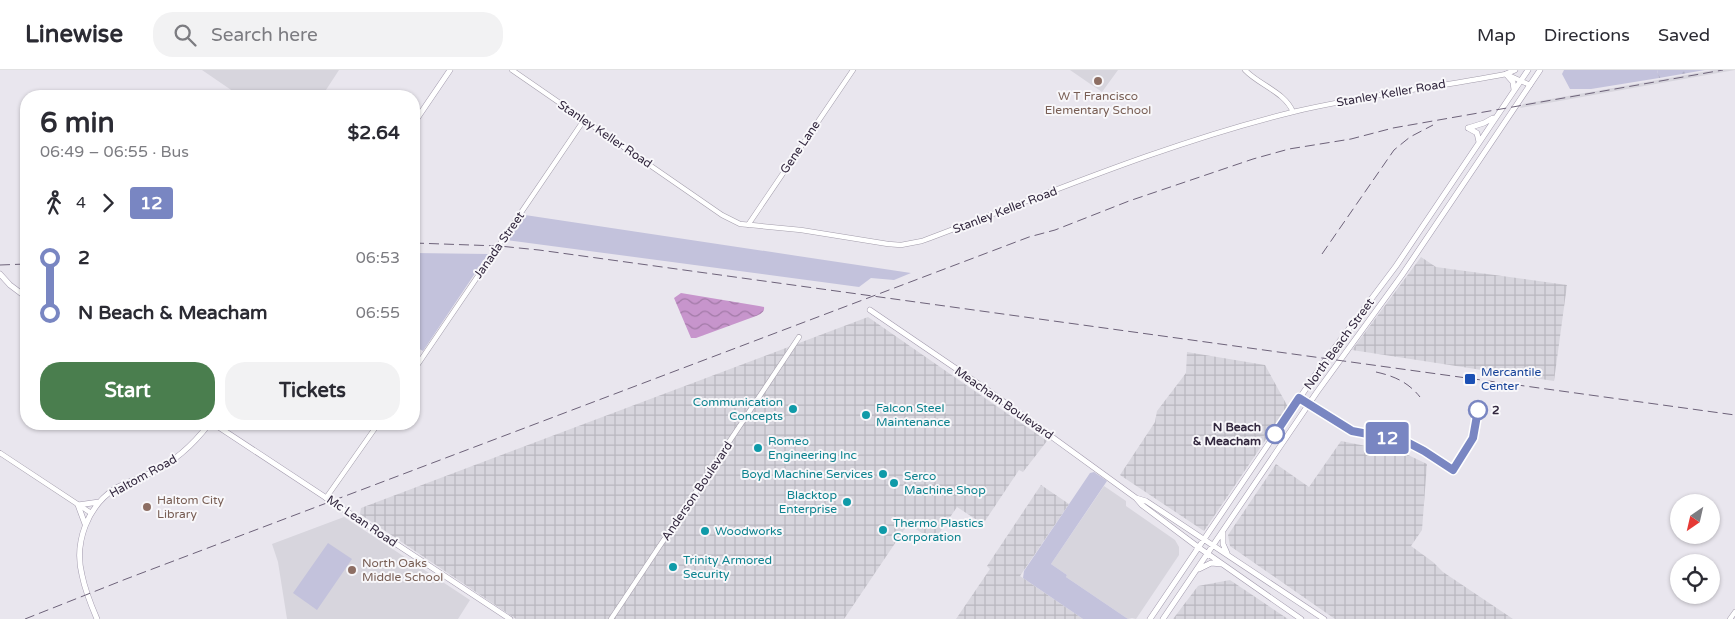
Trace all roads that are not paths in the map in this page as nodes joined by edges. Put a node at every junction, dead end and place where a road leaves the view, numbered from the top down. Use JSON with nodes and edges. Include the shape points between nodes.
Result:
{"nodes":[{"id":1,"x":450,"y":70,"type":"edge"},
{"id":2,"x":512,"y":70,"type":"edge"},
{"id":3,"x":853,"y":70,"type":"edge"},
{"id":4,"x":1245,"y":70,"type":"edge"},
{"id":5,"x":1514,"y":70,"type":"edge"},
{"id":6,"x":1528,"y":70,"type":"edge"},
{"id":7,"x":1540,"y":70,"type":"edge"},
{"id":8,"x":1506,"y":74,"type":"junction"},
{"id":9,"x":1522,"y":80,"type":"junction"},
{"id":10,"x":1530,"y":85,"type":"junction"},
{"id":11,"x":1514,"y":90,"type":"junction"},
{"id":12,"x":1293,"y":112,"type":"junction"},
{"id":13,"x":420,"y":114,"type":"edge"},
{"id":14,"x":1496,"y":117,"type":"junction"},
{"id":15,"x":584,"y":120,"type":"junction"},
{"id":16,"x":1479,"y":142,"type":"junction"},
{"id":17,"x":1429,"y":217,"type":"junction"},
{"id":18,"x":1437,"y":223,"type":"junction"},
{"id":19,"x":748,"y":225,"type":"junction"},
{"id":20,"x":0,"y":274,"type":"edge"},
{"id":21,"x":1387,"y":279,"type":"junction"},
{"id":22,"x":1395,"y":285,"type":"junction"},
{"id":23,"x":20,"y":292,"type":"edge"},
{"id":24,"x":870,"y":310,"type":"dead end"},
{"id":25,"x":799,"y":337,"type":"dead end"},
{"id":26,"x":420,"y":361,"type":"edge"},
{"id":27,"x":204,"y":430,"type":"edge"},
{"id":28,"x":223,"y":430,"type":"edge"},
{"id":29,"x":374,"y":430,"type":"edge"},
{"id":30,"x":1265,"y":448,"type":"junction"},
{"id":31,"x":0,"y":452,"type":"edge"},
{"id":32,"x":1275,"y":454,"type":"junction"},
{"id":33,"x":1249,"y":472,"type":"junction"},
{"id":34,"x":1259,"y":478,"type":"junction"},
{"id":35,"x":326,"y":498,"type":"junction"},
{"id":36,"x":1136,"y":498,"type":"junction"},
{"id":37,"x":99,"y":502,"type":"junction"},
{"id":38,"x":78,"y":505,"type":"junction"},
{"id":39,"x":91,"y":513,"type":"junction"},
{"id":40,"x":86,"y":525,"type":"junction"},
{"id":41,"x":1224,"y":530,"type":"junction"},
{"id":42,"x":1204,"y":538,"type":"junction"},
{"id":43,"x":1214,"y":545,"type":"junction"},
{"id":44,"x":1198,"y":547,"type":"junction"},
{"id":45,"x":1208,"y":554,"type":"junction"},
{"id":46,"x":1229,"y":555,"type":"junction"},
{"id":47,"x":1223,"y":564,"type":"junction"},
{"id":48,"x":1195,"y":572,"type":"junction"},
{"id":49,"x":1735,"y":612,"type":"edge"},
{"id":50,"x":97,"y":619,"type":"edge"},
{"id":51,"x":510,"y":619,"type":"edge"},
{"id":52,"x":611,"y":619,"type":"edge"},
{"id":53,"x":1150,"y":619,"type":"edge"},
{"id":54,"x":1163,"y":619,"type":"edge"},
{"id":55,"x":1301,"y":619,"type":"edge"},
{"id":56,"x":1324,"y":619,"type":"edge"},
{"id":57,"x":1730,"y":619,"type":"edge"}],
"edges":[{"from":1,"to":13,"type":"main road"},
{"from":2,"to":15,"type":"street","name":"Stanley Keller Road"},
{"from":3,"to":19,"type":"street","name":"Gene Lane"},
{"from":4,"to":12,"type":"street","via":[[1290,103]]},
{"from":5,"to":8,"type":"main road"},
{"from":6,"to":9,"type":"main road","name":"North Beach Street"},
{"from":7,"to":10,"type":"main road","name":"North Beach Street"},
{"from":8,"to":9,"type":"street","name":"Stanley Keller Road"},
{"from":8,"to":11,"type":"main road","via":[[1513,82]]},
{"from":8,"to":12,"type":"street","name":"Stanley Keller Road","via":[[1346,100]]},
{"from":9,"to":10,"type":"street","name":"Stanley Keller Road"},
{"from":9,"to":11,"type":"main road","name":"North Beach Street"},
{"from":10,"to":18,"type":"main road","name":"North Beach Street"},
{"from":11,"to":14,"type":"main road","name":"North Beach Street"},
{"from":12,"to":19,"type":"street","name":"Stanley Keller Road","via":[[1146,156],[910,244],[888,244]]},
{"from":14,"to":16,"type":"main road","name":"North Beach Street"},
{"from":14,"to":16,"type":"main road","via":[[1468,128],[1477,133]]},
{"from":15,"to":19,"type":"street","name":"Stanley Keller Road","via":[[722,215]]},
{"from":15,"to":26,"type":"street","name":"Janada Street"},
{"from":16,"to":17,"type":"main road","name":"North Beach Street"},
{"from":17,"to":18,"type":"main road"},
{"from":17,"to":21,"type":"main road","name":"North Beach Street"},
{"from":18,"to":22,"type":"main road","name":"North Beach Street"},
{"from":20,"to":23,"type":"main road"},
{"from":21,"to":22,"type":"main road"},
{"from":21,"to":30,"type":"main road","name":"North Beach Street"},
{"from":22,"to":32,"type":"main road","name":"North Beach Street"},
{"from":24,"to":36,"type":"main road","name":"Meacham Boulevard"},
{"from":25,"to":52,"type":"street","name":"Anderson Boulevard"},
{"from":27,"to":37,"type":"main road","name":"Haltom Road","via":[[171,463],[121,485]]},
{"from":28,"to":35,"type":"main road","name":"Mc Lean Road"},
{"from":29,"to":35,"type":"street"},
{"from":30,"to":32,"type":"main road"},
{"from":30,"to":33,"type":"main road","name":"North Beach Street"},
{"from":31,"to":38,"type":"street"},
{"from":32,"to":34,"type":"main road","name":"North Beach Street"},
{"from":33,"to":34,"type":"main road"},
{"from":33,"to":42,"type":"main road","name":"North Beach Street"},
{"from":34,"to":41,"type":"main road","name":"North Beach Street"},
{"from":35,"to":51,"type":"main road","name":"Mc Lean Road"},
{"from":36,"to":42,"type":"main road","name":"Meacham Boulevard"},
{"from":36,"to":44,"type":"main road","name":"Meacham Boulevard"},
{"from":37,"to":38,"type":"main road"},
{"from":37,"to":39,"type":"main road","name":"Haltom Road"},
{"from":38,"to":39,"type":"street"},
{"from":38,"to":40,"type":"main road"},
{"from":39,"to":40,"type":"main road","name":"Haltom Road"},
{"from":40,"to":50,"type":"main road","name":"Haltom Road","via":[[80,564]]},
{"from":41,"to":43,"type":"main road","name":"North Beach Street"},
{"from":41,"to":46,"type":"main road","via":[[1223,544]]},
{"from":42,"to":43,"type":"main road","name":"Meacham Boulevard"},
{"from":42,"to":44,"type":"main road","name":"North Beach Street"},
{"from":43,"to":45,"type":"main road","name":"North Beach Street"},
{"from":43,"to":46,"type":"main road","name":"Meacham Boulevard"},
{"from":44,"to":45,"type":"main road","name":"Meacham Boulevard"},
{"from":44,"to":53,"type":"main road","name":"North Beach Street"},
{"from":45,"to":47,"type":"main road","name":"Meacham Boulevard"},
{"from":45,"to":48,"type":"main road","name":"North Beach Street"},
{"from":46,"to":56,"type":"main road","name":"Meacham Boulevard"},
{"from":47,"to":48,"type":"main road","via":[[1211,563]]},
{"from":47,"to":55,"type":"main road","name":"Meacham Boulevard"},
{"from":48,"to":54,"type":"main road","name":"North Beach Street"},
{"from":49,"to":57,"type":"street"}]}
